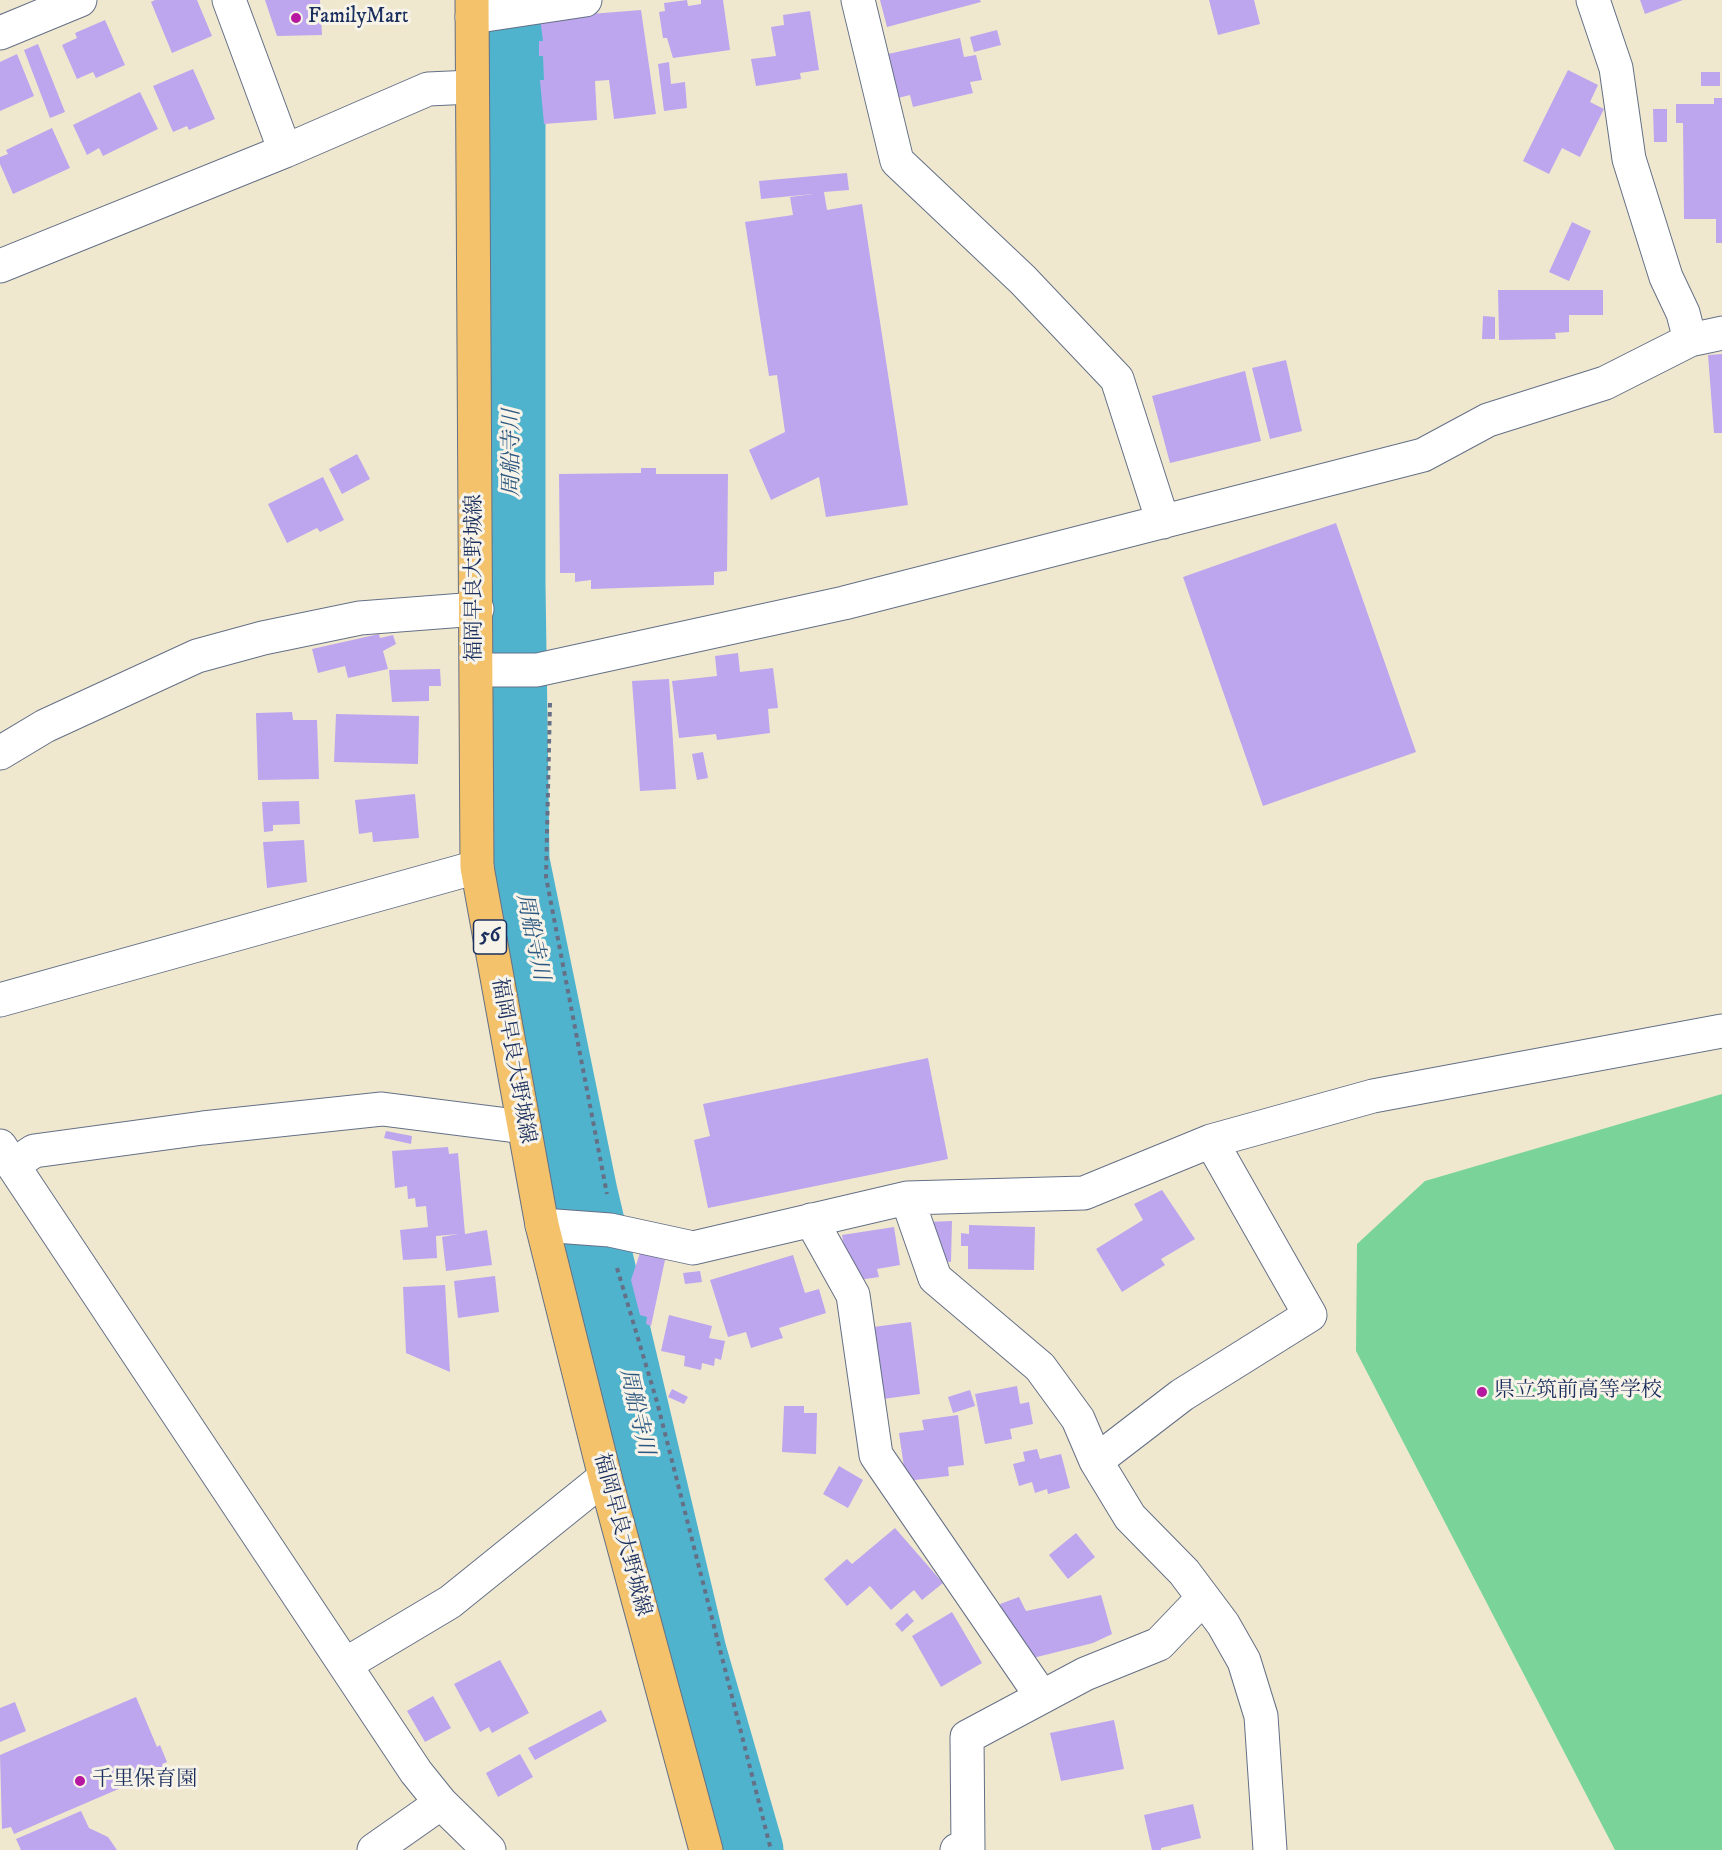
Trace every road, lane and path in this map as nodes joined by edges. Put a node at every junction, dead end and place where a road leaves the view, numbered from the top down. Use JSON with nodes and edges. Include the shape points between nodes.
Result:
{"nodes":[{"id":1,"x":80,"y":0,"type":"edge"},
{"id":2,"x":229,"y":0,"type":"edge"},
{"id":3,"x":585,"y":0,"type":"edge"},
{"id":4,"x":858,"y":0,"type":"edge"},
{"id":5,"x":1593,"y":0,"type":"edge"},
{"id":6,"x":472,"y":8,"type":"edge"},
{"id":7,"x":0,"y":33,"type":"edge"},
{"id":8,"x":472,"y":87,"type":"junction"},
{"id":9,"x":285,"y":152,"type":"junction"},
{"id":10,"x":0,"y":266,"type":"edge"},
{"id":11,"x":1722,"y":333,"type":"edge"},
{"id":12,"x":1690,"y":340,"type":"junction"},
{"id":13,"x":1163,"y":522,"type":"junction"},
{"id":14,"x":477,"y":609,"type":"junction"},
{"id":15,"x":544,"y":668,"type":"junction"},
{"id":16,"x":477,"y":670,"type":"junction"},
{"id":17,"x":0,"y":753,"type":"edge"},
{"id":18,"x":477,"y":867,"type":"junction"},
{"id":19,"x":0,"y":1000,"type":"edge"},
{"id":20,"x":1722,"y":1031,"type":"edge"},
{"id":21,"x":524,"y":1127,"type":"junction"},
{"id":22,"x":1211,"y":1141,"type":"junction"},
{"id":23,"x":7,"y":1156,"type":"edge"},
{"id":24,"x":608,"y":1197,"type":"dead end"},
{"id":25,"x":907,"y":1198,"type":"junction"},
{"id":26,"x":811,"y":1220,"type":"junction"},
{"id":27,"x":542,"y":1225,"type":"junction"},
{"id":28,"x":613,"y":1231,"type":"junction"},
{"id":29,"x":1096,"y":1461,"type":"junction"},
{"id":30,"x":605,"y":1477,"type":"junction"},
{"id":31,"x":1203,"y":1598,"type":"junction"},
{"id":32,"x":346,"y":1665,"type":"junction"},
{"id":33,"x":1042,"y":1697,"type":"junction"},
{"id":34,"x":441,"y":1803,"type":"junction"},
{"id":35,"x":374,"y":1850,"type":"edge"},
{"id":36,"x":489,"y":1850,"type":"edge"},
{"id":37,"x":705,"y":1850,"type":"edge"},
{"id":38,"x":771,"y":1850,"type":"edge"},
{"id":39,"x":957,"y":1850,"type":"edge"},
{"id":40,"x":1270,"y":1850,"type":"edge"}],
"edges":[{"from":1,"to":7,"type":"street"},
{"from":2,"to":9,"type":"street"},
{"from":3,"to":6,"type":"street","via":[[532,8]]},
{"from":4,"to":13,"type":"street","via":[[897,161],[1023,280],[1117,379]]},
{"from":5,"to":12,"type":"street","via":[[1616,68],[1629,159]]},
{"from":6,"to":8,"type":"main road","name":"福岡早良大野城線","number":"56"},
{"from":8,"to":9,"type":"street","via":[[428,89]]},
{"from":8,"to":14,"type":"main road","name":"福岡早良大野城線","number":"56"},
{"from":9,"to":10,"type":"street"},
{"from":11,"to":12,"type":"street"},
{"from":12,"to":13,"type":"street","via":[[1605,383],[1488,420],[1423,455]]},
{"from":13,"to":15,"type":"street","via":[[844,603]]},
{"from":14,"to":16,"type":"main road","name":"福岡早良大野城線","number":"56"},
{"from":14,"to":17,"type":"street","via":[[360,618],[196,656],[45,726]]},
{"from":15,"to":16,"type":"street"},
{"from":15,"to":24,"type":"path","via":[[546,877]]},
{"from":16,"to":18,"type":"main road","name":"福岡早良大野城線","number":"56"},
{"from":18,"to":19,"type":"street"},
{"from":18,"to":21,"type":"main road","name":"福岡早良大野城線","number":"56"},
{"from":20,"to":22,"type":"street","via":[[1373,1096]]},
{"from":21,"to":23,"type":"street","via":[[382,1109],[203,1128]]},
{"from":21,"to":27,"type":"main road","name":"福岡早良大野城線","number":"56"},
{"from":22,"to":25,"type":"street","via":[[1084,1193]]},
{"from":22,"to":29,"type":"street","via":[[1310,1315],[1182,1395]]},
{"from":23,"to":32,"type":"street"},
{"from":25,"to":26,"type":"street"},
{"from":25,"to":29,"type":"street","via":[[935,1278],[1040,1367],[1078,1419]]},
{"from":26,"to":28,"type":"street","via":[[693,1248]]},
{"from":26,"to":33,"type":"street","via":[[853,1295],[876,1455]]},
{"from":27,"to":28,"type":"street"},
{"from":27,"to":30,"type":"main road","name":"福岡早良大野城線","number":"56"},
{"from":28,"to":38,"type":"path","via":[[616,1264],[657,1402]]},
{"from":29,"to":31,"type":"street","via":[[1130,1517],[1184,1572]]},
{"from":30,"to":32,"type":"street","via":[[450,1602]]},
{"from":30,"to":37,"type":"main road","name":"福岡早良大野城線","number":"56"},
{"from":31,"to":33,"type":"street","via":[[1159,1644],[1085,1674]]},
{"from":31,"to":40,"type":"street","via":[[1244,1661],[1261,1716]]},
{"from":32,"to":34,"type":"street"},
{"from":33,"to":39,"type":"street","via":[[967,1737],[968,1848]]},
{"from":34,"to":35,"type":"street"},
{"from":34,"to":36,"type":"street"}]}
